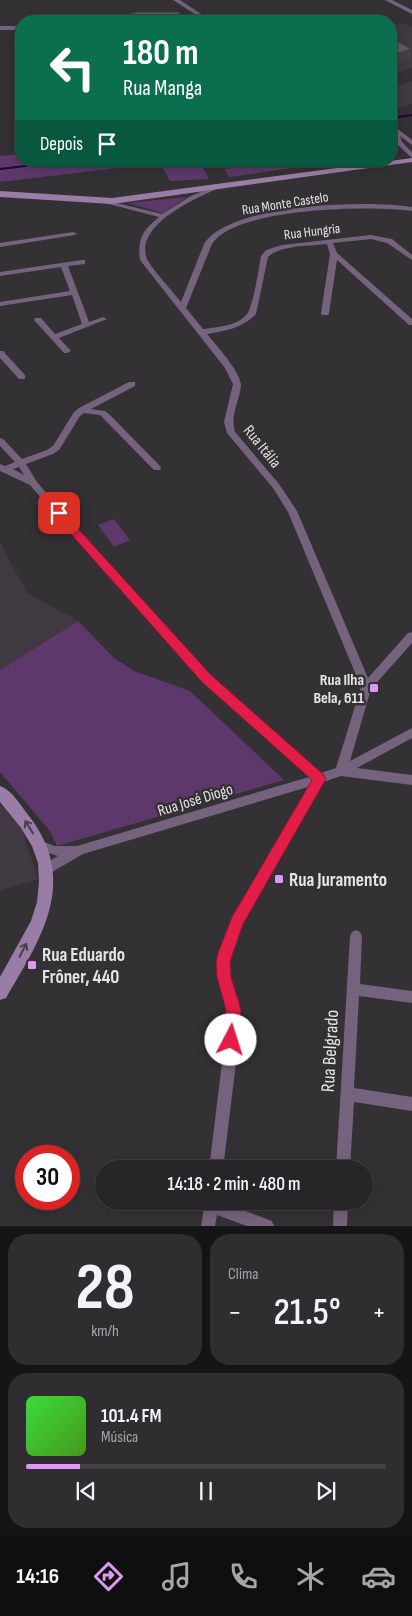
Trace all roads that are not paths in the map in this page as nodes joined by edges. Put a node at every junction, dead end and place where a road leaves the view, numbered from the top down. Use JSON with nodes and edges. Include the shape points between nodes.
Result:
{"nodes":[{"id":1,"x":176,"y":0,"type":"edge"},
{"id":2,"x":388,"y":0,"type":"edge"},
{"id":3,"x":412,"y":6,"type":"edge"},
{"id":4,"x":406,"y":9,"type":"junction"},
{"id":5,"x":412,"y":12,"type":"edge"},
{"id":6,"x":201,"y":15,"type":"edge"},
{"id":7,"x":0,"y":28,"type":"edge"},
{"id":8,"x":15,"y":28,"type":"edge"},
{"id":9,"x":397,"y":131,"type":"edge"},
{"id":10,"x":397,"y":138,"type":"edge"},
{"id":11,"x":412,"y":143,"type":"edge"},
{"id":12,"x":412,"y":156,"type":"edge"},
{"id":13,"x":412,"y":160,"type":"edge"},
{"id":14,"x":397,"y":162,"type":"edge"},
{"id":15,"x":361,"y":167,"type":"edge"},
{"id":16,"x":217,"y":187,"type":"junction"},
{"id":17,"x":0,"y":196,"type":"edge"},
{"id":18,"x":104,"y":202,"type":"junction"},
{"id":19,"x":115,"y":204,"type":"junction"},
{"id":20,"x":412,"y":210,"type":"edge"},
{"id":21,"x":164,"y":216,"type":"junction"},
{"id":22,"x":73,"y":234,"type":"dead end"},
{"id":23,"x":329,"y":240,"type":"junction"},
{"id":24,"x":0,"y":245,"type":"edge"},
{"id":25,"x":334,"y":254,"type":"junction"},
{"id":26,"x":412,"y":258,"type":"edge"},
{"id":27,"x":82,"y":262,"type":"dead end"},
{"id":28,"x":64,"y":264,"type":"junction"},
{"id":29,"x":0,"y":274,"type":"edge"},
{"id":30,"x":73,"y":293,"type":"junction"},
{"id":31,"x":0,"y":304,"type":"edge"},
{"id":32,"x":182,"y":308,"type":"junction"},
{"id":33,"x":325,"y":313,"type":"dead end"},
{"id":34,"x":103,"y":319,"type":"dead end"},
{"id":35,"x":38,"y":320,"type":"dead end"},
{"id":36,"x":412,"y":323,"type":"edge"},
{"id":37,"x":86,"y":325,"type":"junction"},
{"id":38,"x":202,"y":332,"type":"junction"},
{"id":39,"x":54,"y":337,"type":"junction"},
{"id":40,"x":68,"y":351,"type":"dead end"},
{"id":41,"x":0,"y":353,"type":"edge"},
{"id":42,"x":22,"y":377,"type":"dead end"},
{"id":43,"x":132,"y":384,"type":"dead end"},
{"id":44,"x":82,"y":410,"type":"junction"},
{"id":45,"x":0,"y":441,"type":"edge"},
{"id":46,"x":20,"y":462,"type":"junction"},
{"id":47,"x":2,"y":468,"type":"edge"},
{"id":48,"x":157,"y":468,"type":"dead end"},
{"id":49,"x":33,"y":483,"type":"junction"},
{"id":50,"x":412,"y":636,"type":"edge"},
{"id":51,"x":366,"y":687,"type":"junction"},
{"id":52,"x":412,"y":733,"type":"edge"},
{"id":53,"x":341,"y":771,"type":"junction"},
{"id":54,"x":319,"y":779,"type":"junction"},
{"id":55,"x":412,"y":780,"type":"edge"},
{"id":56,"x":0,"y":792,"type":"edge"},
{"id":57,"x":39,"y":845,"type":"junction"},
{"id":58,"x":80,"y":850,"type":"junction"},
{"id":59,"x":47,"y":869,"type":"junction"},
{"id":60,"x":356,"y":936,"type":"dead end"},
{"id":61,"x":352,"y":989,"type":"junction"},
{"id":62,"x":0,"y":992,"type":"edge"},
{"id":63,"x":412,"y":997,"type":"edge"},
{"id":64,"x":346,"y":1094,"type":"junction"},
{"id":65,"x":412,"y":1104,"type":"edge"},
{"id":66,"x":217,"y":1160,"type":"edge"},
{"id":67,"x":343,"y":1160,"type":"edge"},
{"id":68,"x":211,"y":1210,"type":"edge"},
{"id":69,"x":227,"y":1210,"type":"edge"},
{"id":70,"x":341,"y":1210,"type":"edge"},
{"id":71,"x":208,"y":1226,"type":"edge"},
{"id":72,"x":268,"y":1226,"type":"edge"},
{"id":73,"x":340,"y":1226,"type":"edge"}],
"edges":[{"from":1,"to":6,"type":"street"},
{"from":2,"to":4,"type":"street"},
{"from":3,"to":4,"type":"street"},
{"from":4,"to":5,"type":"street"},
{"from":7,"to":8,"type":"street"},
{"from":9,"to":11,"type":"street"},
{"from":10,"to":12,"type":"street"},
{"from":13,"to":14,"type":"main road"},
{"from":15,"to":16,"type":"main road"},
{"from":16,"to":18,"type":"main road"},
{"from":16,"to":19,"type":"main road"},
{"from":16,"to":21,"type":"street","name":"Rua Itália"},
{"from":17,"to":18,"type":"main road"},
{"from":17,"to":19,"type":"main road"},
{"from":18,"to":19,"type":"street"},
{"from":19,"to":21,"type":"street"},
{"from":20,"to":32,"type":"street","name":"Rua Monte Castelo","via":[[381,204],[351,206],[257,217],[234,224],[212,238]]},
{"from":21,"to":32,"type":"street","name":"Rua Itália","via":[[148,231],[140,252]]},
{"from":22,"to":24,"type":"street"},
{"from":23,"to":25,"type":"street"},
{"from":23,"to":26,"type":"street","name":"Rua Hungria","via":[[382,239],[395,244]]},
{"from":23,"to":38,"type":"street","name":"Rua Hungria","via":[[269,252],[265,256],[249,318],[235,325]]},
{"from":25,"to":33,"type":"street"},
{"from":25,"to":36,"type":"street"},
{"from":27,"to":28,"type":"street"},
{"from":28,"to":29,"type":"street"},
{"from":28,"to":30,"type":"street"},
{"from":30,"to":31,"type":"street"},
{"from":30,"to":37,"type":"street"},
{"from":32,"to":38,"type":"street","name":"Rua Itália"},
{"from":34,"to":37,"type":"street"},
{"from":35,"to":39,"type":"street"},
{"from":37,"to":39,"type":"street"},
{"from":38,"to":51,"type":"street","name":"Rua Itália","via":[[229,367],[237,384],[228,422],[231,433],[276,486],[292,511]]},
{"from":39,"to":40,"type":"street"},
{"from":41,"to":42,"type":"street"},
{"from":43,"to":44,"type":"street"},
{"from":44,"to":46,"type":"street","via":[[56,448]]},
{"from":44,"to":48,"type":"street","via":[[106,416]]},
{"from":45,"to":46,"type":"street"},
{"from":46,"to":47,"type":"street"},
{"from":46,"to":49,"type":"street"},
{"from":47,"to":49,"type":"street"},
{"from":49,"to":54,"type":"street","via":[[207,679]]},
{"from":50,"to":51,"type":"street"},
{"from":51,"to":53,"type":"street"},
{"from":52,"to":53,"type":"street"},
{"from":53,"to":54,"type":"street","name":"Rua José Diogo"},
{"from":53,"to":55,"type":"street"},
{"from":54,"to":58,"type":"street","name":"Rua José Diogo"},
{"from":54,"to":66,"type":"street","via":[[237,921],[223,962],[234,1022]]},
{"from":57,"to":56,"type":"main road","one_way":true,"via":[[24,820]]},
{"from":57,"to":58,"type":"street","name":"Rua José Diogo","via":[[55,851]]},
{"from":57,"to":59,"type":"main road"},
{"from":58,"to":59,"type":"street","name":"Rua José Diogo"},
{"from":62,"to":59,"type":"main road","one_way":true,"via":[[38,920],[46,890]]},
{"from":60,"to":61,"type":"street","name":"Rua Belgrado"},
{"from":61,"to":63,"type":"street"},
{"from":61,"to":64,"type":"street","name":"Rua Belgrado"},
{"from":64,"to":65,"type":"street"},
{"from":64,"to":67,"type":"street","name":"Rua Belgrado"},
{"from":68,"to":71,"type":"street"},
{"from":69,"to":72,"type":"street"},
{"from":70,"to":73,"type":"street"}]}
